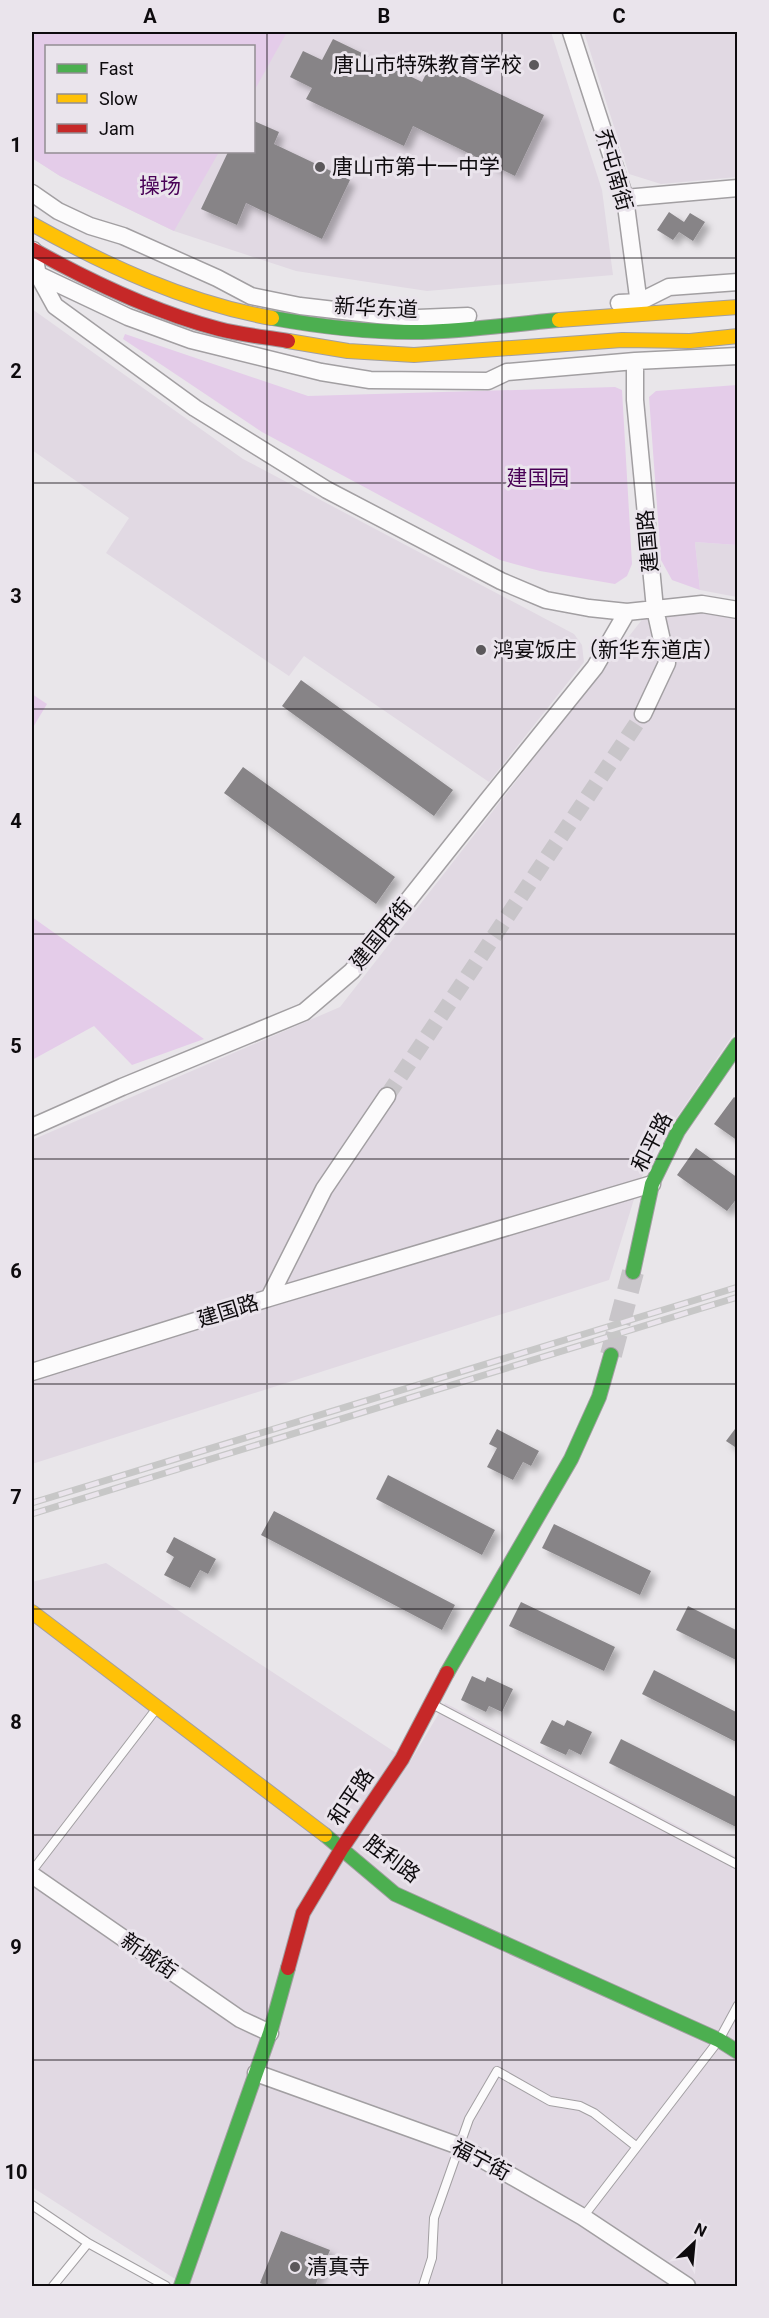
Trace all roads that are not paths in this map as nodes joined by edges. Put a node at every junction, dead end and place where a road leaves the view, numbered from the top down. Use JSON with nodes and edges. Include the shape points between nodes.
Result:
{"nodes":[{"id":1,"x":571,"y":32,"type":"edge"},
{"id":2,"x":738,"y":188,"type":"edge"},
{"id":3,"x":32,"y":193,"type":"edge"},
{"id":4,"x":625,"y":198,"type":"junction"},
{"id":5,"x":32,"y":224,"type":"edge"},
{"id":6,"x":32,"y":250,"type":"edge"},
{"id":7,"x":35,"y":273,"type":"edge"},
{"id":8,"x":738,"y":282,"type":"edge"},
{"id":9,"x":738,"y":298,"type":"edge"},
{"id":10,"x":640,"y":307,"type":"junction"},
{"id":11,"x":738,"y":307,"type":"edge"},
{"id":12,"x":696,"y":311,"type":"junction"},
{"id":13,"x":738,"y":336,"type":"edge"},
{"id":14,"x":690,"y":341,"type":"junction"},
{"id":15,"x":738,"y":346,"type":"edge"},
{"id":16,"x":738,"y":356,"type":"edge"},
{"id":17,"x":635,"y":361,"type":"junction"},
{"id":18,"x":655,"y":609,"type":"junction"},
{"id":19,"x":738,"y":610,"type":"edge"},
{"id":20,"x":627,"y":612,"type":"junction"},
{"id":21,"x":643,"y":714,"type":"tunnel mouth"},
{"id":22,"x":738,"y":1044,"type":"edge"},
{"id":23,"x":387,"y":1096,"type":"tunnel mouth"},
{"id":24,"x":32,"y":1127,"type":"edge"},
{"id":25,"x":652,"y":1184,"type":"junction"},
{"id":26,"x":633,"y":1272,"type":"tunnel mouth"},
{"id":27,"x":269,"y":1298,"type":"junction"},
{"id":28,"x":611,"y":1355,"type":"tunnel mouth"},
{"id":29,"x":32,"y":1372,"type":"edge"},
{"id":30,"x":32,"y":1612,"type":"edge"},
{"id":31,"x":430,"y":1703,"type":"junction"},
{"id":32,"x":158,"y":1708,"type":"junction"},
{"id":33,"x":342,"y":1848,"type":"junction"},
{"id":34,"x":738,"y":1864,"type":"edge"},
{"id":35,"x":32,"y":1873,"type":"edge"},
{"id":36,"x":738,"y":2005,"type":"edge"},
{"id":37,"x":270,"y":2033,"type":"junction"},
{"id":38,"x":719,"y":2040,"type":"junction"},
{"id":39,"x":738,"y":2052,"type":"edge"},
{"id":40,"x":256,"y":2073,"type":"junction"},
{"id":41,"x":459,"y":2146,"type":"junction"},
{"id":42,"x":637,"y":2147,"type":"junction"},
{"id":43,"x":32,"y":2205,"type":"edge"},
{"id":44,"x":583,"y":2217,"type":"junction"},
{"id":45,"x":88,"y":2243,"type":"junction"},
{"id":46,"x":53,"y":2286,"type":"edge"},
{"id":47,"x":166,"y":2286,"type":"edge"},
{"id":48,"x":182,"y":2286,"type":"edge"},
{"id":49,"x":423,"y":2286,"type":"edge"},
{"id":50,"x":687,"y":2286,"type":"edge"}],
"edges":[{"from":1,"to":4,"type":"street","name":"乔屯南街"},
{"from":2,"to":4,"type":"street"},
{"from":3,"to":10,"type":"street","via":[[58,211],[123,236],[251,296],[300,306],[438,317]]},
{"from":4,"to":10,"type":"street","name":"乔屯南街"},
{"from":5,"to":10,"type":"street","name":"新华东道","via":[[89,255],[215,304],[330,327],[418,332]]},
{"from":6,"to":7,"type":"street"},
{"from":6,"to":14,"type":"street","name":"新华东道","via":[[91,282],[210,326],[348,351],[414,355],[622,340]]},
{"from":7,"to":17,"type":"street","via":[[128,317],[191,340],[370,380],[488,381],[507,372]]},
{"from":7,"to":20,"type":"street","via":[[55,306],[195,408],[327,490],[501,581],[546,600]]},
{"from":8,"to":10,"type":"street","via":[[669,287]]},
{"from":9,"to":12,"type":"street"},
{"from":10,"to":12,"type":"street","name":"新华东道"},
{"from":11,"to":12,"type":"street","name":"新华东道"},
{"from":13,"to":14,"type":"street","name":"新华东道"},
{"from":14,"to":15,"type":"street"},
{"from":16,"to":17,"type":"street"},
{"from":17,"to":18,"type":"street","name":"建国路","via":[[635,400]]},
{"from":18,"to":19,"type":"street","via":[[702,604]]},
{"from":18,"to":20,"type":"street"},
{"from":18,"to":21,"type":"street","name":"建国路","via":[[667,663]]},
{"from":20,"to":24,"type":"street","name":"建国西街","via":[[595,668],[352,971],[304,1012]]},
{"from":22,"to":25,"type":"street","name":"和平路","via":[[678,1131]]},
{"from":23,"to":27,"type":"street","name":"建国路","via":[[324,1190]]},
{"from":25,"to":26,"type":"street","name":"和平路"},
{"from":25,"to":27,"type":"street"},
{"from":27,"to":29,"type":"street","name":"建国路"},
{"from":28,"to":31,"type":"street","name":"和平路","via":[[599,1397],[571,1459]]},
{"from":30,"to":32,"type":"street","name":"胜利路"},
{"from":31,"to":33,"type":"street","name":"和平路","via":[[402,1759]]},
{"from":31,"to":34,"type":"lane"},
{"from":32,"to":33,"type":"street","name":"胜利路"},
{"from":32,"to":35,"type":"lane"},
{"from":33,"to":37,"type":"street","name":"和平路","via":[[303,1913]]},
{"from":33,"to":38,"type":"street","name":"胜利路","via":[[395,1894]]},
{"from":35,"to":37,"type":"street","name":"新城街","via":[[240,2019]]},
{"from":36,"to":38,"type":"lane"},
{"from":37,"to":40,"type":"street","name":"和平路"},
{"from":38,"to":39,"type":"street","name":"胜利路"},
{"from":38,"to":42,"type":"lane"},
{"from":40,"to":41,"type":"street","name":"福宁街"},
{"from":40,"to":48,"type":"street","name":"和平路"},
{"from":41,"to":42,"type":"lane","via":[[497,2071],[550,2101],[580,2106],[594,2113]]},
{"from":41,"to":44,"type":"street","name":"福宁街"},
{"from":41,"to":49,"type":"lane","via":[[434,2218],[432,2258]]},
{"from":42,"to":44,"type":"lane"},
{"from":43,"to":45,"type":"lane"},
{"from":44,"to":50,"type":"street","name":"福宁街"},
{"from":45,"to":46,"type":"lane"},
{"from":45,"to":47,"type":"lane"}]}
